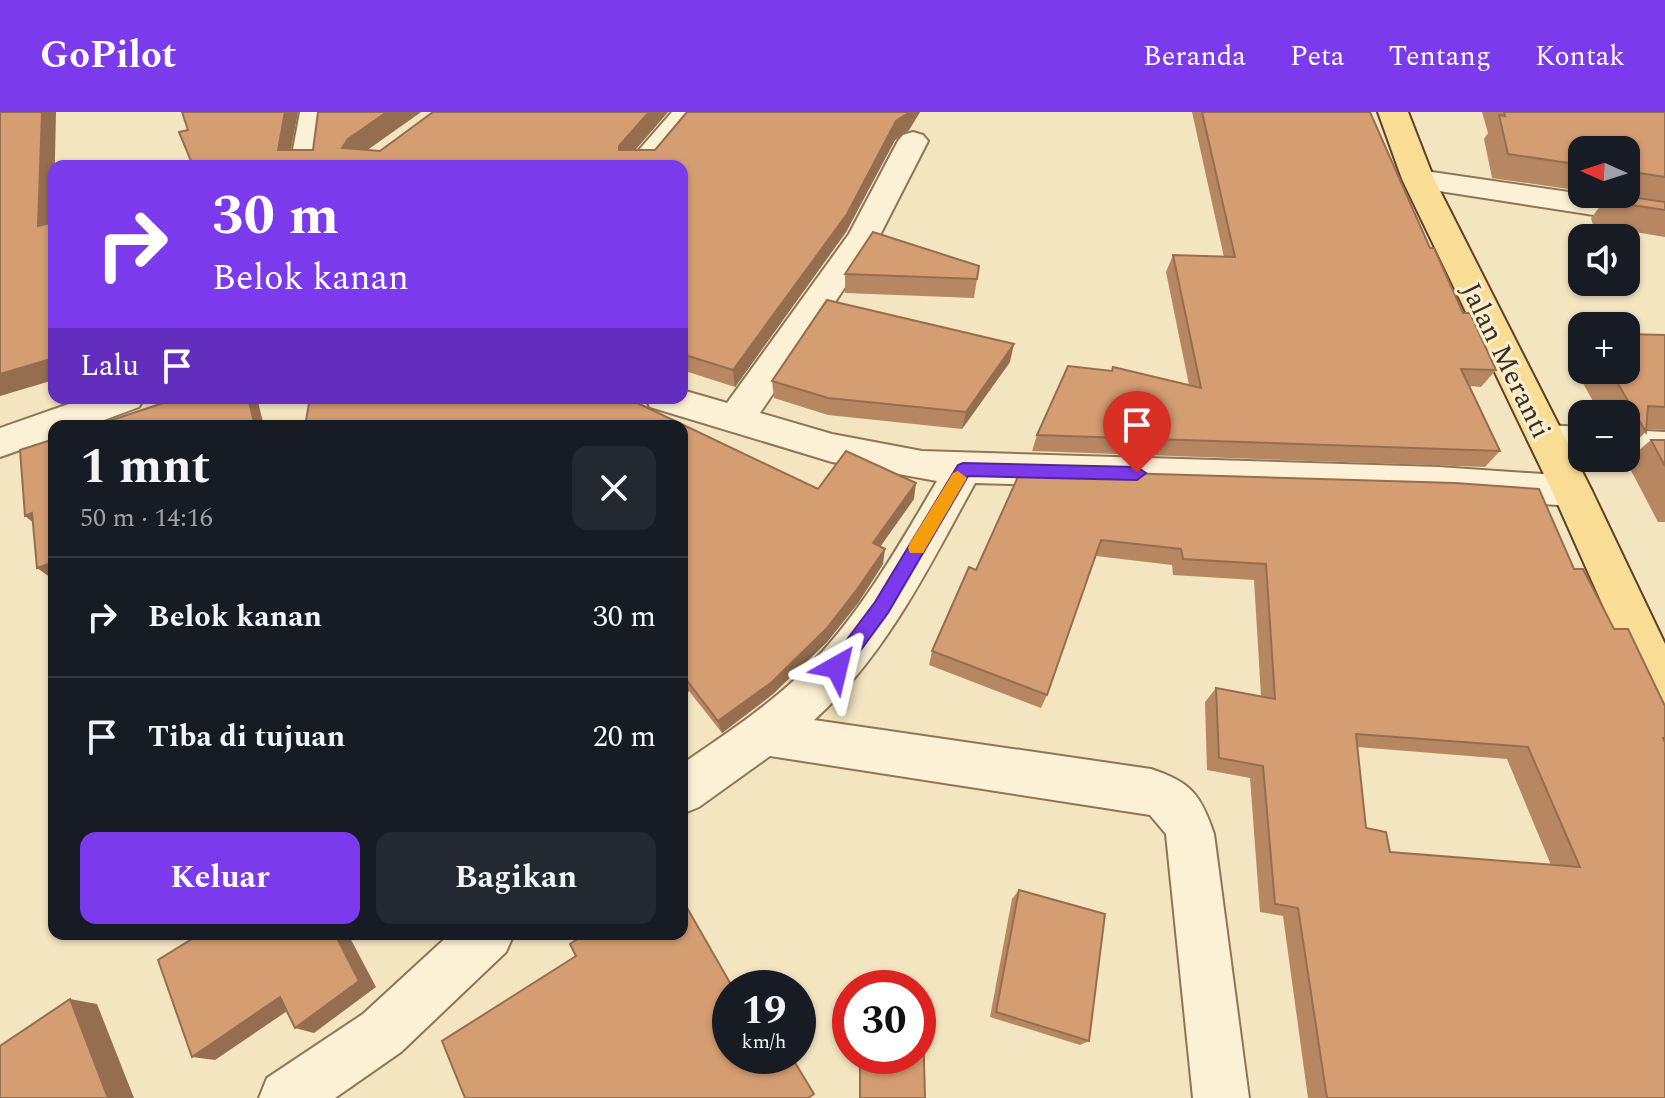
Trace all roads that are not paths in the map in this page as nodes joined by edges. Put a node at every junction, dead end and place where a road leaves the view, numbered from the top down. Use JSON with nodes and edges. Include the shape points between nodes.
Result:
{"nodes":[{"id":1,"x":314,"y":112,"type":"edge"},
{"id":2,"x":1393,"y":112,"type":"edge"},
{"id":3,"x":679,"y":113,"type":"edge"},
{"id":4,"x":913,"y":141,"type":"dead end"},
{"id":5,"x":306,"y":160,"type":"edge"},
{"id":6,"x":644,"y":160,"type":"edge"},
{"id":7,"x":1418,"y":179,"type":"junction"},
{"id":8,"x":1665,"y":216,"type":"edge"},
{"id":9,"x":109,"y":404,"type":"edge"},
{"id":10,"x":683,"y":404,"type":"edge"},
{"id":11,"x":64,"y":420,"type":"edge"},
{"id":12,"x":735,"y":420,"type":"junction"},
{"id":13,"x":48,"y":426,"type":"edge"},
{"id":14,"x":1564,"y":440,"type":"edge"},
{"id":15,"x":0,"y":443,"type":"edge"},
{"id":16,"x":1640,"y":445,"type":"edge"},
{"id":17,"x":1665,"y":446,"type":"edge"},
{"id":18,"x":963,"y":470,"type":"junction"},
{"id":19,"x":1572,"y":491,"type":"junction"},
{"id":20,"x":1665,"y":694,"type":"edge"},
{"id":21,"x":765,"y":734,"type":"junction"},
{"id":22,"x":688,"y":787,"type":"edge"},
{"id":23,"x":482,"y":940,"type":"edge"},
{"id":24,"x":287,"y":1098,"type":"edge"},
{"id":25,"x":1221,"y":1098,"type":"edge"}],
"edges":[{"from":1,"to":5,"type":"street"},
{"from":2,"to":7,"type":"main road","name":"Jalan Meranti"},
{"from":3,"to":6,"type":"street"},
{"from":4,"to":12,"type":"street","via":[[863,237]]},
{"from":7,"to":8,"type":"street"},
{"from":7,"to":14,"type":"main road","name":"Jalan Meranti"},
{"from":9,"to":11,"type":"street"},
{"from":10,"to":12,"type":"street"},
{"from":12,"to":18,"type":"street","via":[[832,448]]},
{"from":13,"to":15,"type":"street"},
{"from":14,"to":19,"type":"main road","name":"Jalan Meranti"},
{"from":16,"to":17,"type":"street"},
{"from":18,"to":19,"type":"street","via":[[1423,481]]},
{"from":18,"to":21,"type":"street","via":[[881,608],[837,667]]},
{"from":19,"to":20,"type":"main road","name":"Jalan Meranti"},
{"from":21,"to":22,"type":"street"},
{"from":21,"to":25,"type":"street","via":[[1171,799],[1190,834]]},
{"from":23,"to":24,"type":"street","via":[[382,1033]]}]}
